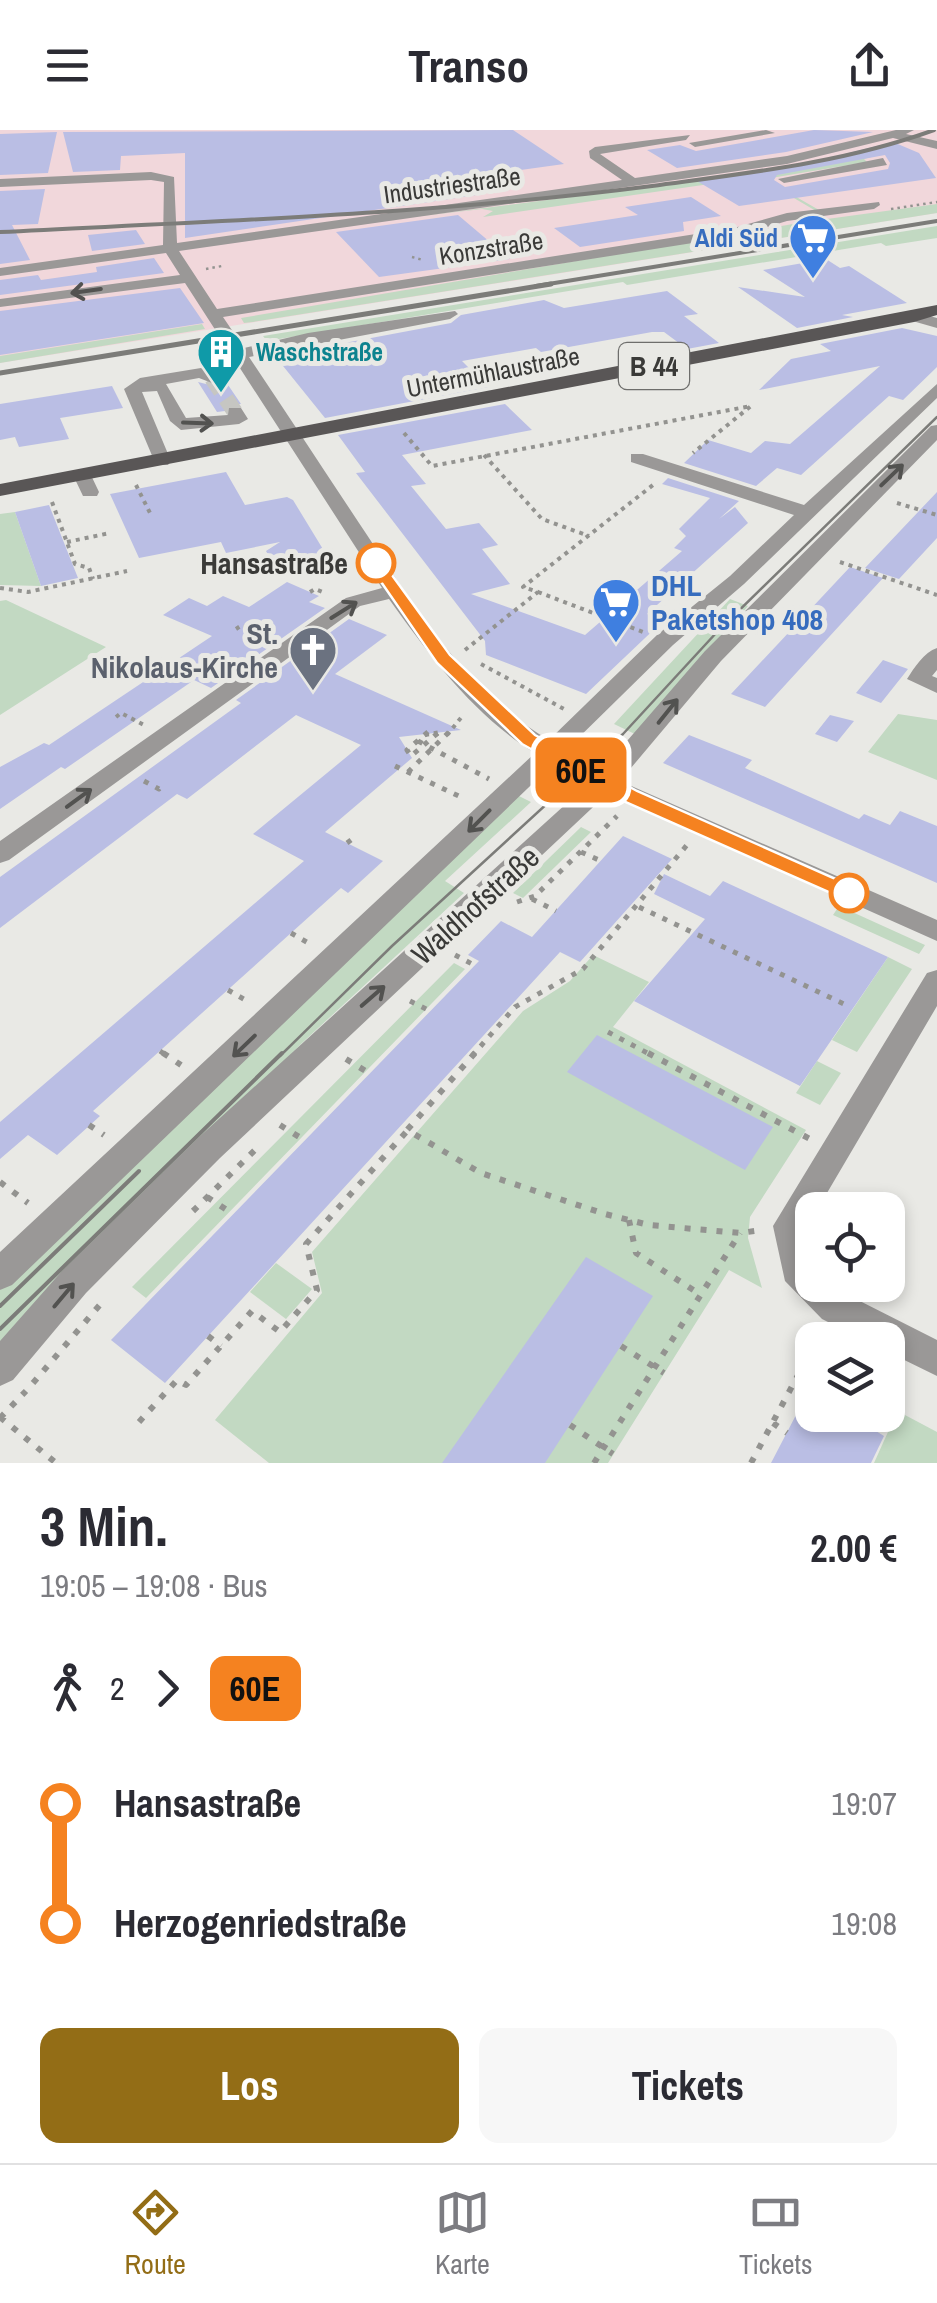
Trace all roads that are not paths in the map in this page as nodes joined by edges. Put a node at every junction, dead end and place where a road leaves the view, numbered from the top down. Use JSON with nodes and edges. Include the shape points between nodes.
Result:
{"nodes":[{"id":1,"x":767,"y":132,"type":"edge"},
{"id":2,"x":901,"y":132,"type":"edge"},
{"id":3,"x":685,"y":137,"type":"edge"},
{"id":4,"x":784,"y":139,"type":"dead end"},
{"id":5,"x":937,"y":145,"type":"edge"},
{"id":6,"x":798,"y":146,"type":"dead end"},
{"id":7,"x":820,"y":154,"type":"junction"},
{"id":8,"x":883,"y":162,"type":"dead end"},
{"id":9,"x":730,"y":163,"type":"dead end"},
{"id":10,"x":784,"y":179,"type":"dead end"},
{"id":11,"x":634,"y":182,"type":"junction"},
{"id":12,"x":0,"y":183,"type":"edge"},
{"id":13,"x":874,"y":205,"type":"dead end"},
{"id":14,"x":170,"y":248,"type":"junction"},
{"id":15,"x":148,"y":260,"type":"dead end"},
{"id":16,"x":0,"y":272,"type":"edge"},
{"id":17,"x":28,"y":272,"type":"junction"},
{"id":18,"x":181,"y":279,"type":"junction"},
{"id":19,"x":0,"y":282,"type":"edge"},
{"id":20,"x":0,"y":303,"type":"edge"},
{"id":21,"x":214,"y":314,"type":"junction"},
{"id":22,"x":450,"y":314,"type":"dead end"},
{"id":23,"x":937,"y":317,"type":"edge"},
{"id":24,"x":914,"y":318,"type":"joint"},
{"id":25,"x":240,"y":354,"type":"junction"},
{"id":26,"x":212,"y":378,"type":"dead end"},
{"id":27,"x":937,"y":388,"type":"edge"},
{"id":28,"x":235,"y":412,"type":"dead end"},
{"id":29,"x":937,"y":430,"type":"edge"},
{"id":30,"x":294,"y":436,"type":"junction"},
{"id":31,"x":637,"y":458,"type":"dead end"},
{"id":32,"x":158,"y":461,"type":"junction"},
{"id":33,"x":0,"y":490,"type":"edge"},
{"id":34,"x":808,"y":513,"type":"junction"},
{"id":35,"x":394,"y":591,"type":"junction"},
{"id":36,"x":937,"y":655,"type":"edge"},
{"id":37,"x":928,"y":683,"type":"edge"},
{"id":38,"x":548,"y":752,"type":"junction"},
{"id":39,"x":616,"y":789,"type":"junction"},
{"id":40,"x":0,"y":854,"type":"edge"},
{"id":41,"x":937,"y":930,"type":"edge"},
{"id":42,"x":937,"y":982,"type":"edge"},
{"id":43,"x":0,"y":1274,"type":"edge"},
{"id":44,"x":937,"y":1359,"type":"edge"},
{"id":45,"x":0,"y":1368,"type":"edge"}],
"edges":[{"from":1,"to":3,"type":"street"},
{"from":1,"to":4,"type":"street"},
{"from":2,"to":5,"type":"street"},
{"from":2,"to":7,"type":"street","name":"Industriestraße"},
{"from":3,"to":9,"type":"street"},
{"from":3,"to":11,"type":"street","via":[[595,151]]},
{"from":6,"to":7,"type":"street"},
{"from":7,"to":11,"type":"street","name":"Industriestraße"},
{"from":8,"to":10,"type":"street"},
{"from":11,"to":14,"type":"street","name":"Industriestraße"},
{"from":12,"to":14,"type":"street","via":[[170,180]]},
{"from":13,"to":21,"type":"street","name":"Konzstraße","via":[[771,216],[737,232]]},
{"from":14,"to":17,"type":"street","name":"Industriestraße"},
{"from":14,"to":18,"type":"street"},
{"from":15,"to":17,"type":"street"},
{"from":16,"to":17,"type":"street","name":"Industriestraße"},
{"from":17,"to":19,"type":"street"},
{"from":18,"to":20,"type":"street","one_way":true},
{"from":18,"to":21,"type":"street"},
{"from":21,"to":25,"type":"street"},
{"from":22,"to":25,"type":"street"},
{"from":23,"to":24,"type":"street"},
{"from":24,"to":30,"type":"main road","name":"Untermühlaustraße","number":"B 44"},
{"from":25,"to":30,"type":"street"},
{"from":26,"to":32,"type":"street","via":[[201,372],[121,392]]},
{"from":27,"to":34,"type":"street","name":"Waldhofstraße"},
{"from":32,"to":28,"type":"street","one_way":true,"via":[[132,390],[164,388],[187,426],[240,419]]},
{"from":39,"to":29,"type":"street","name":"Waldhofstraße","one_way":true,"via":[[642,743],[713,656]]},
{"from":30,"to":32,"type":"main road","name":"Untermühlaustraße","number":"B 44"},
{"from":30,"to":35,"type":"street"},
{"from":31,"to":34,"type":"street"},
{"from":32,"to":33,"type":"main road","name":"Untermühlaustraße","number":"B 44","via":[[86,484]]},
{"from":34,"to":38,"type":"street","name":"Waldhofstraße"},
{"from":35,"to":38,"type":"street","via":[[479,696]]},
{"from":40,"to":35,"type":"street","one_way":true,"via":[[354,602]]},
{"from":36,"to":37,"type":"street"},
{"from":38,"to":39,"type":"street"},
{"from":38,"to":43,"type":"street","name":"Waldhofstraße","one_way":true},
{"from":39,"to":41,"type":"street"},
{"from":45,"to":39,"type":"street","name":"Waldhofstraße","one_way":true,"via":[[74,1282],[208,1148],[559,829]]},
{"from":42,"to":44,"type":"street","via":[[790,1226],[797,1270],[835,1308]]}]}
